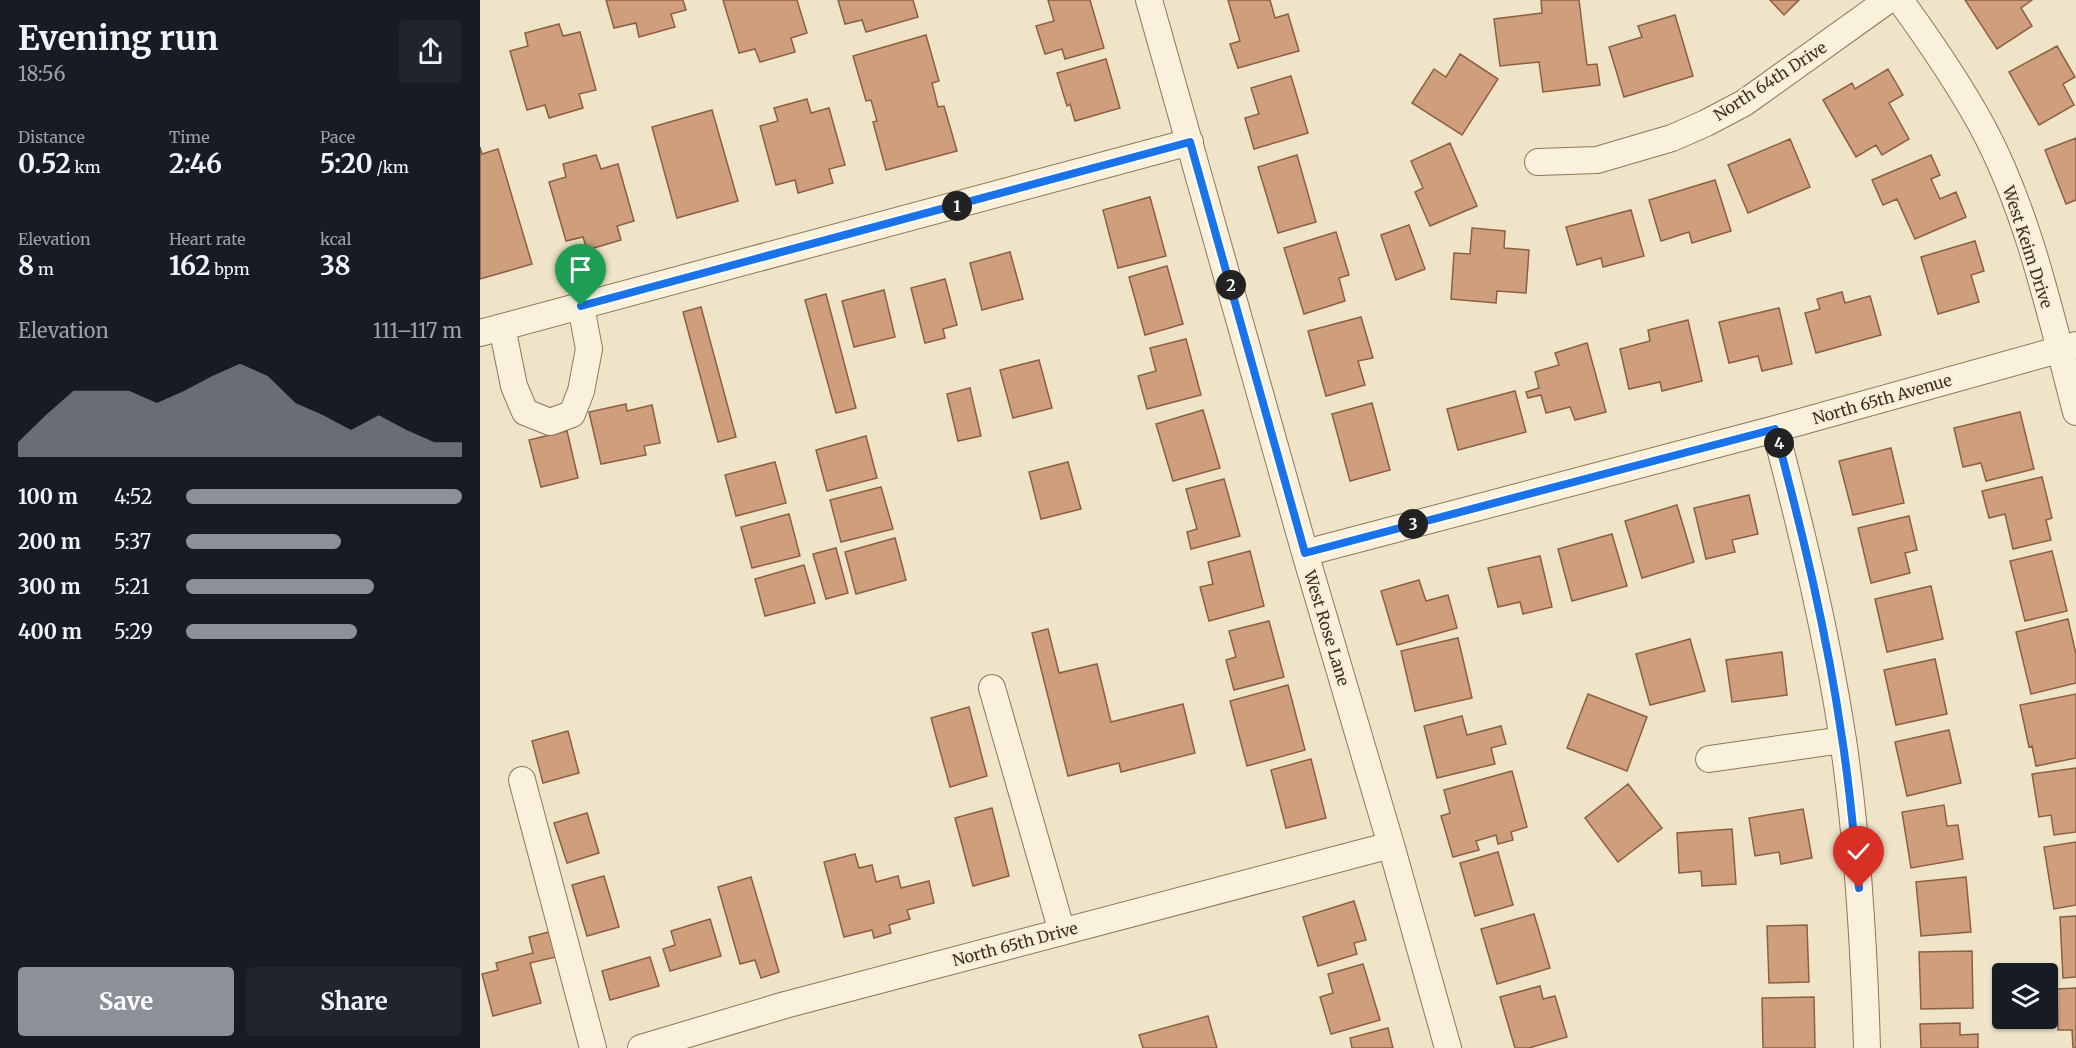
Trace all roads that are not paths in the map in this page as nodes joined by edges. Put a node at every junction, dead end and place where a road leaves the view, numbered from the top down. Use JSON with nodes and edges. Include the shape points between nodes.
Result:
{"nodes":[{"id":1,"x":1149,"y":0,"type":"edge"},
{"id":2,"x":1888,"y":0,"type":"edge"},
{"id":3,"x":1900,"y":0,"type":"edge"},
{"id":4,"x":1190,"y":142,"type":"junction"},
{"id":5,"x":1538,"y":162,"type":"dead end"},
{"id":6,"x":581,"y":306,"type":"junction"},
{"id":7,"x":491,"y":330,"type":"edge"},
{"id":8,"x":2068,"y":347,"type":"edge"},
{"id":9,"x":2076,"y":412,"type":"edge"},
{"id":10,"x":1775,"y":429,"type":"junction"},
{"id":11,"x":1305,"y":553,"type":"junction"},
{"id":12,"x":992,"y":688,"type":"dead end"},
{"id":13,"x":1843,"y":740,"type":"junction"},
{"id":14,"x":1709,"y":759,"type":"dead end"},
{"id":15,"x":522,"y":780,"type":"dead end"},
{"id":16,"x":1391,"y":845,"type":"junction"},
{"id":17,"x":1062,"y":932,"type":"junction"},
{"id":18,"x":593,"y":1048,"type":"edge"},
{"id":19,"x":641,"y":1048,"type":"edge"},
{"id":20,"x":1448,"y":1048,"type":"edge"},
{"id":21,"x":1867,"y":1048,"type":"edge"}],
"edges":[{"from":1,"to":4,"type":"street","name":"West Rose Lane"},
{"from":2,"to":5,"type":"street","name":"North 64th Drive","via":[[1744,103],[1706,123],[1672,138],[1597,160]]},
{"from":3,"to":8,"type":"street","name":"West Keim Drive","via":[[1983,127],[2017,203]]},
{"from":4,"to":6,"type":"street"},
{"from":4,"to":11,"type":"street","name":"West Rose Lane"},
{"from":6,"to":7,"type":"street"},
{"from":6,"to":7,"type":"street","via":[[589,349],[581,391],[572,414],[550,422],[525,412]]},
{"from":8,"to":9,"type":"street","name":"West Keim Drive"},
{"from":8,"to":10,"type":"street","name":"North 65th Avenue"},
{"from":10,"to":11,"type":"street","name":"North 65th Avenue"},
{"from":10,"to":13,"type":"street","via":[[1812,574]]},
{"from":11,"to":16,"type":"street","name":"West Rose Lane"},
{"from":12,"to":17,"type":"street"},
{"from":13,"to":14,"type":"street"},
{"from":13,"to":21,"type":"street","via":[[1859,888]]},
{"from":15,"to":18,"type":"street"},
{"from":16,"to":17,"type":"street","name":"North 65th Drive"},
{"from":16,"to":20,"type":"street","name":"West Rose Lane"},
{"from":17,"to":19,"type":"street","name":"North 65th Drive","via":[[785,1005]]}]}
